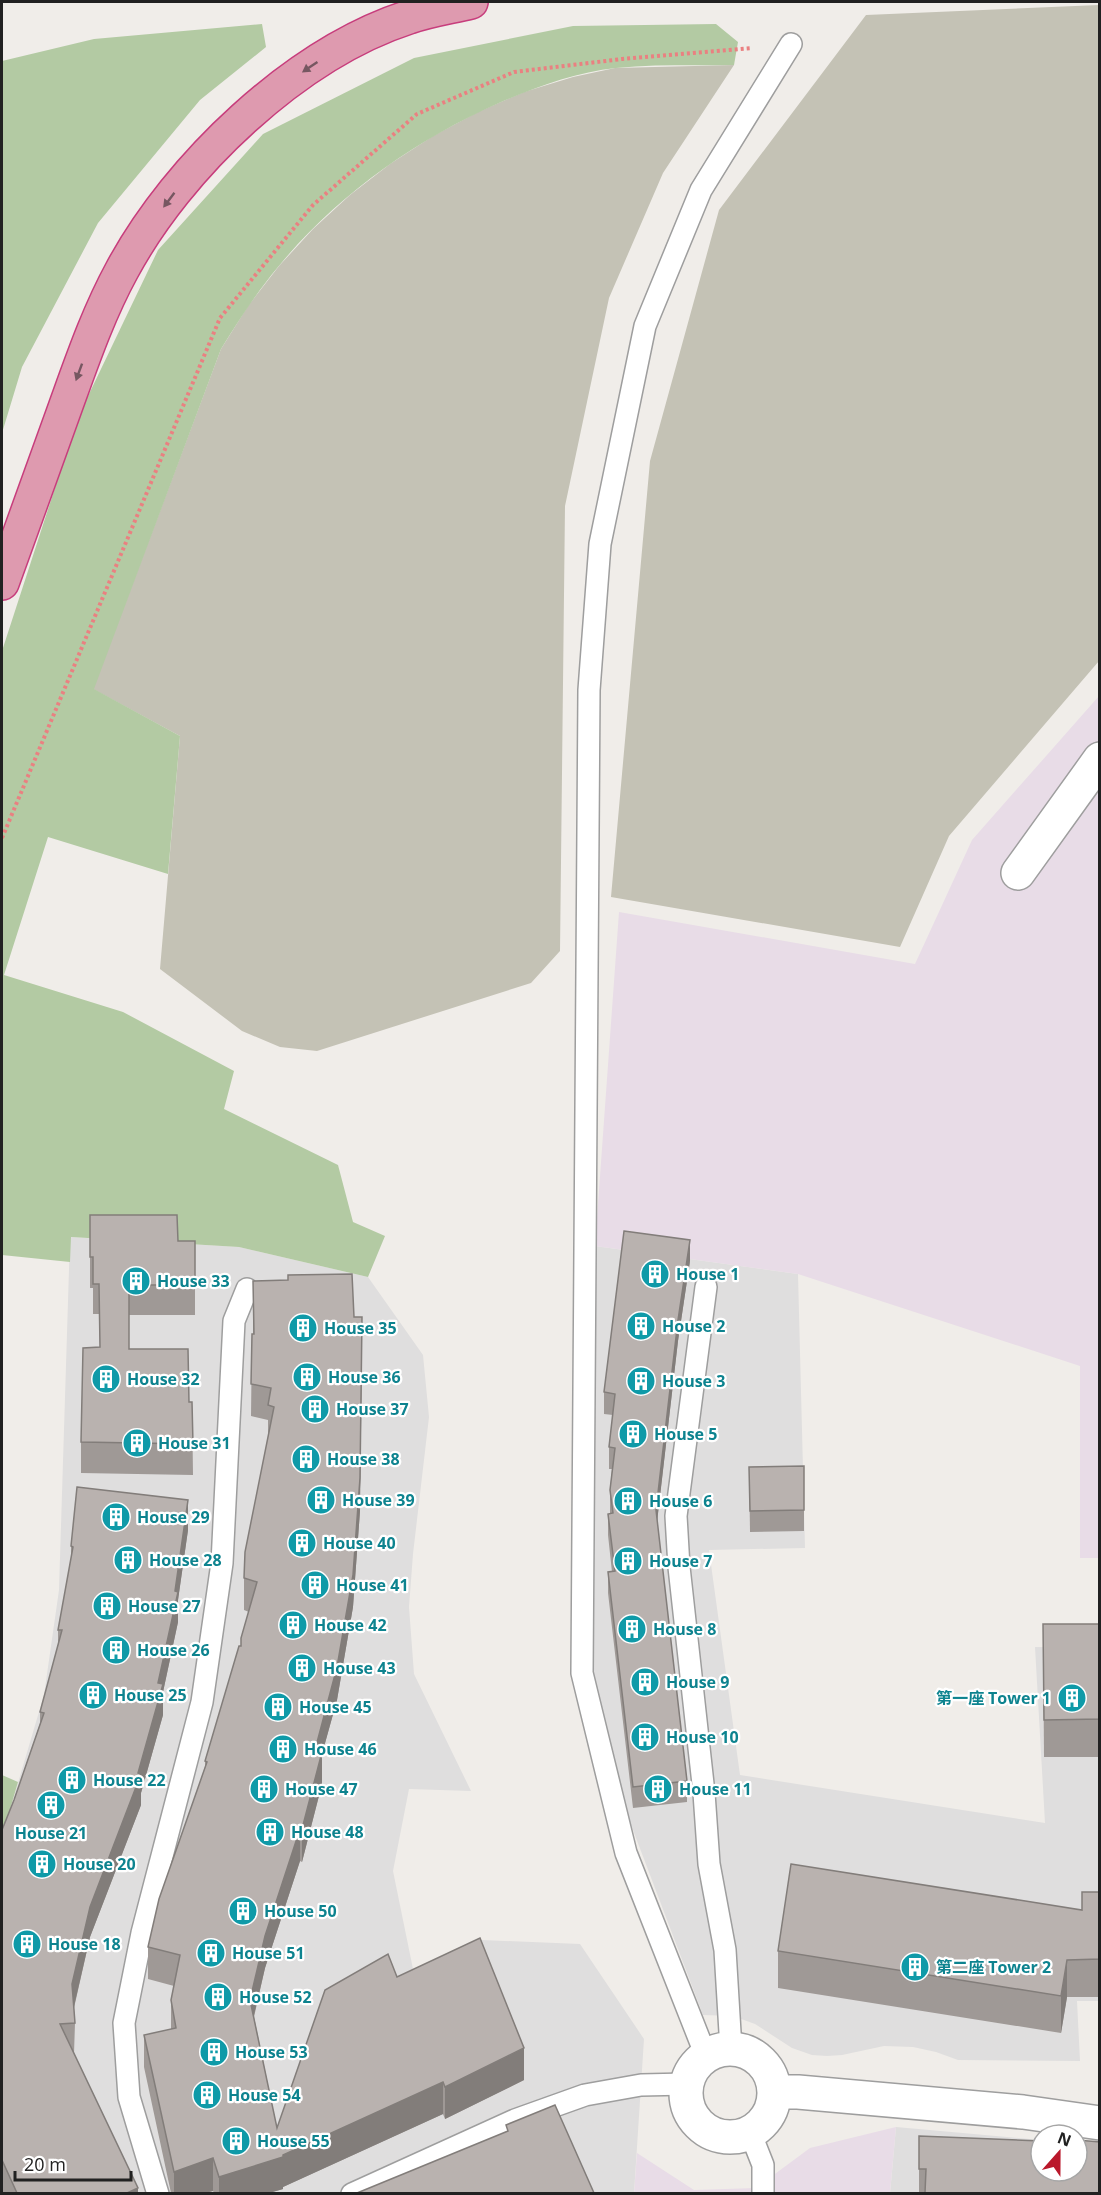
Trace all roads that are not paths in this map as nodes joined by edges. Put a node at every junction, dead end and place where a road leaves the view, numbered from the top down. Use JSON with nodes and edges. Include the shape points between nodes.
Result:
{"nodes":[{"id":1,"x":471,"y":2,"type":"edge"},
{"id":2,"x":791,"y":44,"type":"road end"},
{"id":3,"x":2,"y":583,"type":"edge"},
{"id":4,"x":1100,"y":759,"type":"edge"},
{"id":5,"x":1018,"y":873,"type":"dead end"},
{"id":6,"x":706,"y":1287,"type":"dead end"},
{"id":7,"x":247,"y":1289,"type":"dead end"},
{"id":8,"x":719,"y":2052,"type":"junction"},
{"id":9,"x":687,"y":2084,"type":"junction"},
{"id":10,"x":775,"y":2092,"type":"junction"},
{"id":11,"x":1100,"y":2123,"type":"edge"},
{"id":12,"x":750,"y":2132,"type":"junction"},
{"id":13,"x":158,"y":2193,"type":"edge"},
{"id":14,"x":352,"y":2193,"type":"edge"},
{"id":15,"x":763,"y":2193,"type":"edge"}],
"edges":[{"from":1,"to":3,"type":"highway","one_way":true,"via":[[408,17],[361,37],[312,66],[267,98],[186,177],[122,269],[98,319]]},
{"from":2,"to":8,"type":"lane","via":[[701,190],[645,326],[600,544],[589,690],[582,1673],[626,1853]]},
{"from":4,"to":5,"type":"street"},
{"from":6,"to":8,"type":"lane","via":[[676,1516],[709,1864],[725,1950]]},
{"from":7,"to":13,"type":"lane","via":[[234,1321],[222,1563],[202,1702],[142,1933],[124,2023],[129,2097]]},
{"from":8,"to":9,"type":"street","via":[[690,2073]]},
{"from":8,"to":10,"type":"street","via":[[744,2051],[756,2057],[772,2078]]},
{"from":9,"to":12,"type":"street","via":[[690,2112],[704,2127],[723,2137]]},
{"from":9,"to":14,"type":"lane","via":[[641,2085],[585,2096],[515,2120]]},
{"from":10,"to":11,"type":"street","via":[[1023,2112]]},
{"from":10,"to":12,"type":"street","via":[[768,2116]]},
{"from":12,"to":15,"type":"lane","via":[[763,2165]]}]}
